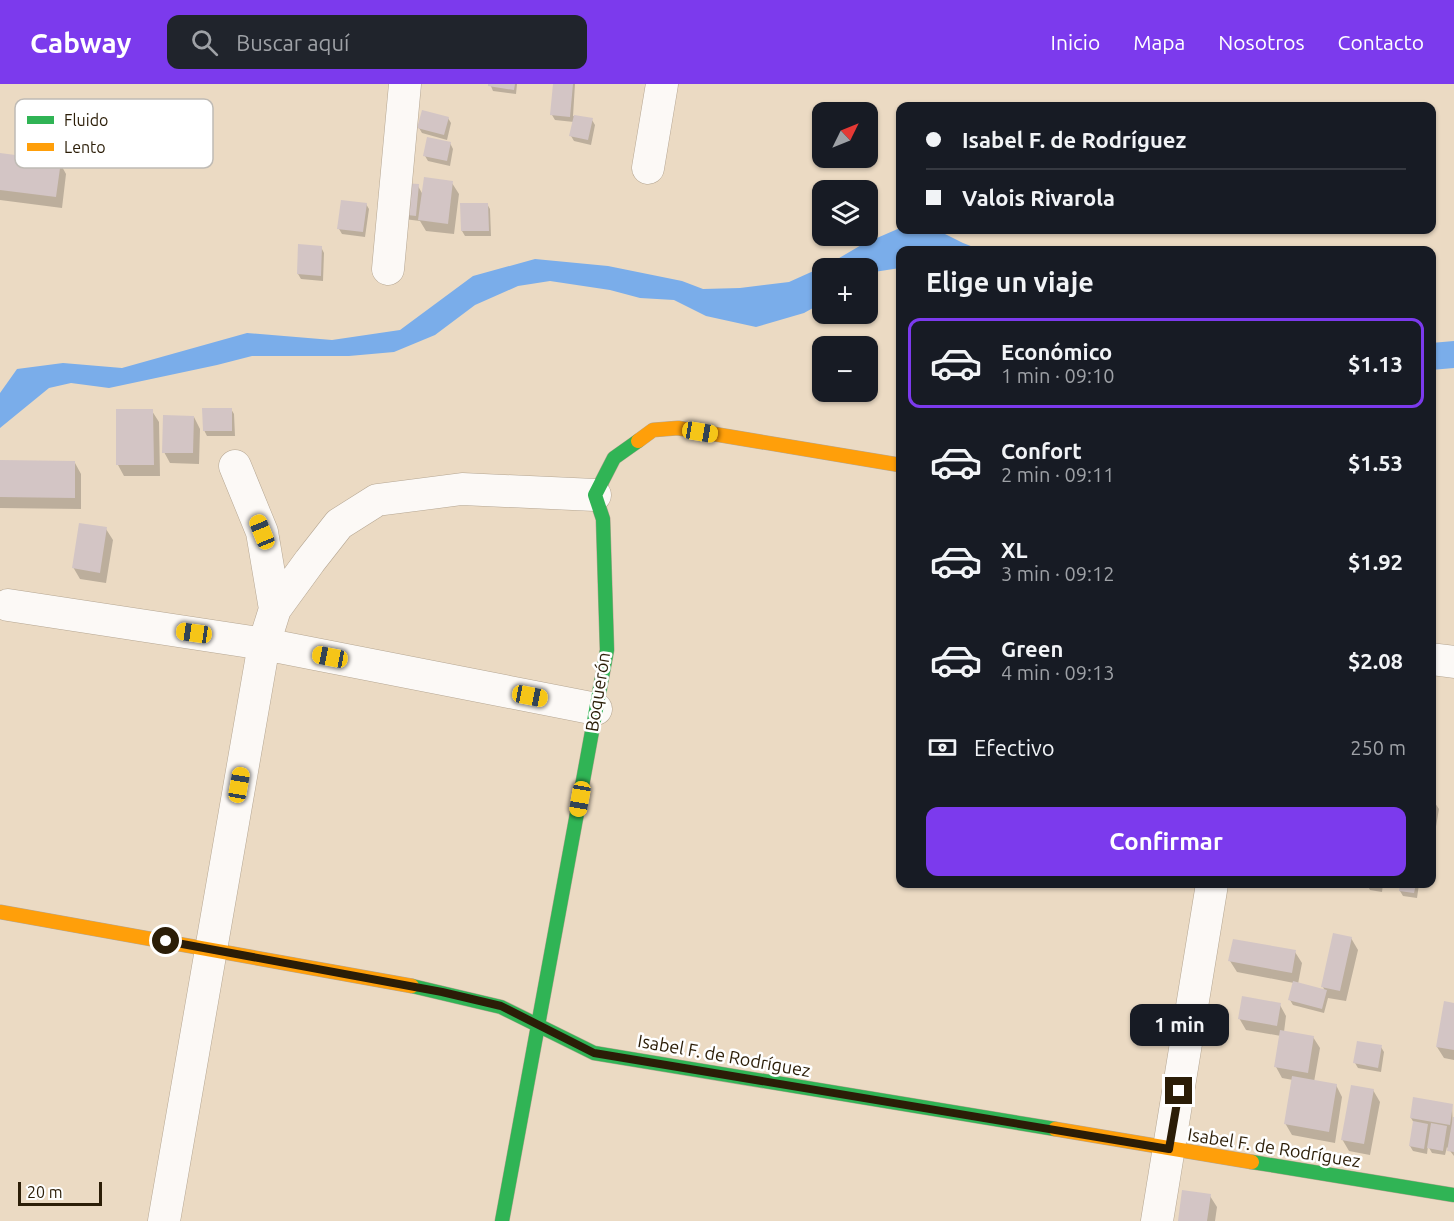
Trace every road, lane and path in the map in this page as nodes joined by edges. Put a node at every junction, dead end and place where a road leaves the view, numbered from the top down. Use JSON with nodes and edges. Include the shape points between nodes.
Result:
{"nodes":[{"id":1,"x":405,"y":84,"type":"edge"},
{"id":2,"x":662,"y":84,"type":"edge"},
{"id":3,"x":648,"y":168,"type":"dead end"},
{"id":4,"x":388,"y":269,"type":"dead end"},
{"id":5,"x":896,"y":464,"type":"edge"},
{"id":6,"x":235,"y":466,"type":"dead end"},
{"id":7,"x":595,"y":495,"type":"junction"},
{"id":8,"x":8,"y":605,"type":"dead end"},
{"id":9,"x":275,"y":609,"type":"junction"},
{"id":10,"x":264,"y":644,"type":"junction"},
{"id":11,"x":1436,"y":660,"type":"edge"},
{"id":12,"x":1454,"y":662,"type":"edge"},
{"id":13,"x":596,"y":709,"type":"junction"},
{"id":14,"x":1211,"y":888,"type":"edge"},
{"id":15,"x":0,"y":912,"type":"edge"},
{"id":16,"x":211,"y":949,"type":"junction"},
{"id":17,"x":539,"y":1025,"type":"junction"},
{"id":18,"x":1169,"y":1149,"type":"junction"},
{"id":19,"x":1454,"y":1195,"type":"edge"},
{"id":20,"x":164,"y":1221,"type":"edge"},
{"id":21,"x":502,"y":1221,"type":"edge"},
{"id":22,"x":1157,"y":1221,"type":"edge"}],
"edges":[{"from":1,"to":4,"type":"street"},
{"from":2,"to":3,"type":"street"},
{"from":5,"to":7,"type":"street","via":[[678,428],[653,430],[614,458]]},
{"from":6,"to":9,"type":"street","via":[[262,532]]},
{"from":7,"to":9,"type":"street","via":[[462,489],[377,500],[339,524]]},
{"from":7,"to":13,"type":"street","name":"Boquerón","via":[[603,519],[607,650]]},
{"from":8,"to":10,"type":"street"},
{"from":9,"to":10,"type":"street"},
{"from":10,"to":13,"type":"street"},
{"from":10,"to":16,"type":"street"},
{"from":11,"to":12,"type":"street"},
{"from":13,"to":17,"type":"street","name":"Boquerón"},
{"from":14,"to":18,"type":"street"},
{"from":15,"to":16,"type":"street","name":"Isabel F. de Rodríguez"},
{"from":16,"to":17,"type":"street","name":"Isabel F. de Rodríguez","via":[[442,992],[501,1006]]},
{"from":16,"to":20,"type":"street"},
{"from":17,"to":18,"type":"street","name":"Isabel F. de Rodríguez","via":[[594,1053]]},
{"from":17,"to":21,"type":"street","name":"Boquerón"},
{"from":18,"to":19,"type":"street","name":"Isabel F. de Rodríguez"},
{"from":18,"to":22,"type":"street"}]}
